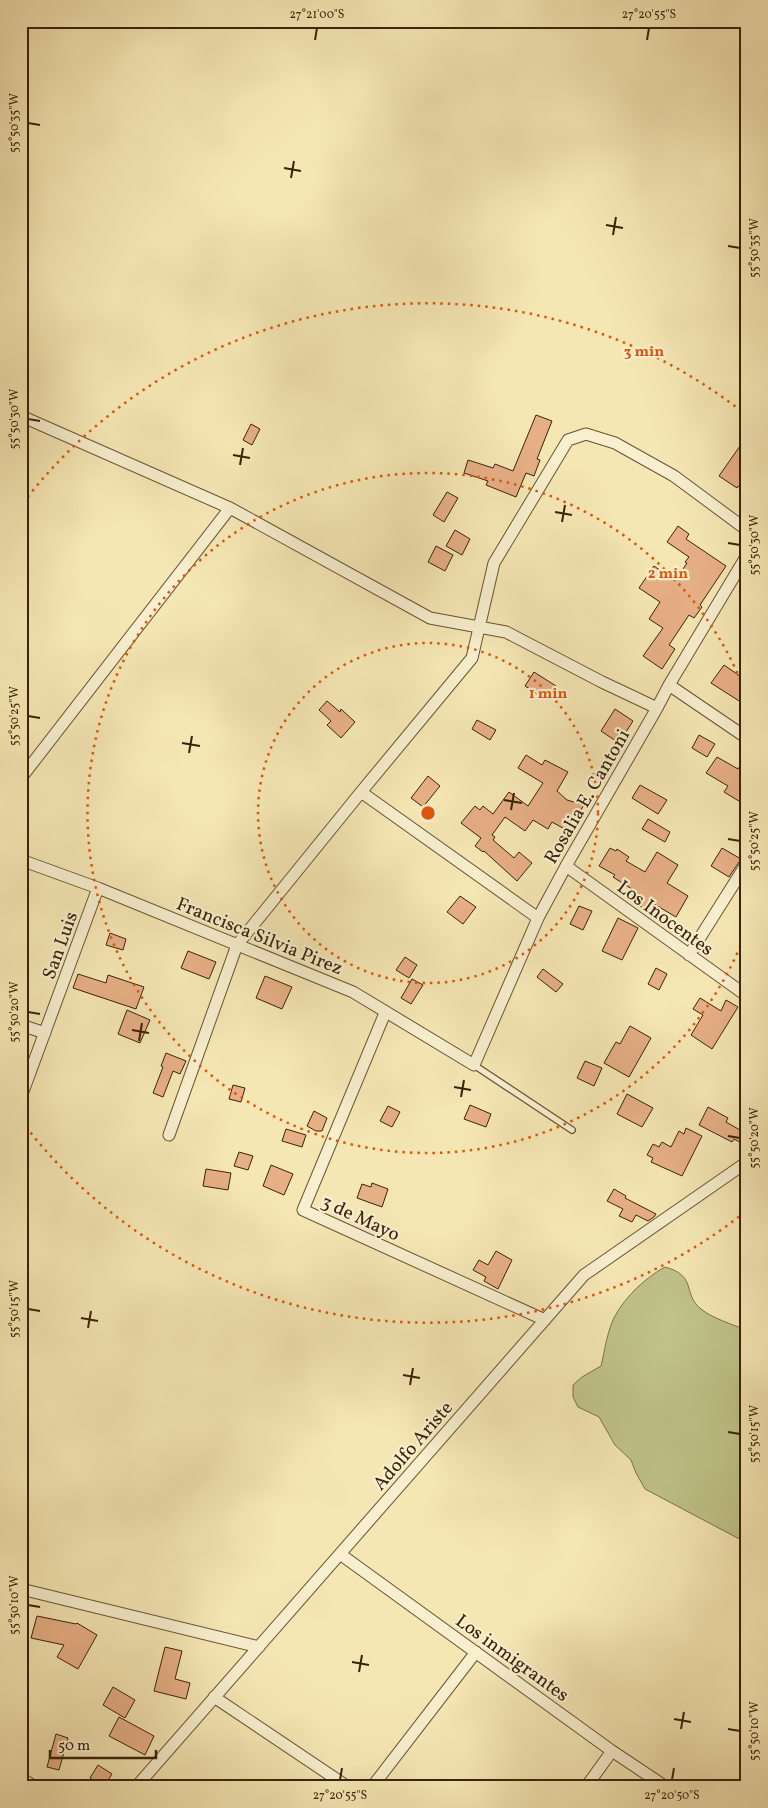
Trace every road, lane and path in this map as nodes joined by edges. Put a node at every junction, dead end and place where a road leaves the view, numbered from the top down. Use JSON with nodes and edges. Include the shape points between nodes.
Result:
{"nodes":[{"id":1,"x":21,"y":416,"type":"edge"},
{"id":2,"x":230,"y":508,"type":"junction"},
{"id":3,"x":747,"y":530,"type":"edge"},
{"id":4,"x":747,"y":555,"type":"edge"},
{"id":5,"x":479,"y":627,"type":"junction"},
{"id":6,"x":669,"y":684,"type":"junction"},
{"id":7,"x":657,"y":708,"type":"junction"},
{"id":8,"x":747,"y":738,"type":"edge"},
{"id":9,"x":21,"y":778,"type":"edge"},
{"id":10,"x":361,"y":792,"type":"junction"},
{"id":11,"x":21,"y":860,"type":"edge"},
{"id":12,"x":747,"y":863,"type":"edge"},
{"id":13,"x":566,"y":866,"type":"junction"},
{"id":14,"x":98,"y":888,"type":"junction"},
{"id":15,"x":538,"y":918,"type":"junction"},
{"id":16,"x":237,"y":945,"type":"junction"},
{"id":17,"x":689,"y":955,"type":"junction"},
{"id":18,"x":747,"y":996,"type":"edge"},
{"id":19,"x":385,"y":1012,"type":"junction"},
{"id":20,"x":21,"y":1025,"type":"edge"},
{"id":21,"x":45,"y":1033,"type":"junction"},
{"id":22,"x":474,"y":1065,"type":"junction"},
{"id":23,"x":21,"y":1098,"type":"edge"},
{"id":24,"x":572,"y":1130,"type":"dead end"},
{"id":25,"x":169,"y":1135,"type":"dead end"},
{"id":26,"x":747,"y":1162,"type":"edge"},
{"id":27,"x":545,"y":1320,"type":"junction"},
{"id":28,"x":340,"y":1554,"type":"junction"},
{"id":29,"x":21,"y":1589,"type":"edge"},
{"id":30,"x":259,"y":1646,"type":"junction"},
{"id":31,"x":476,"y":1652,"type":"junction"},
{"id":32,"x":214,"y":1697,"type":"junction"},
{"id":33,"x":612,"y":1751,"type":"junction"},
{"id":34,"x":21,"y":1778,"type":"edge"},
{"id":35,"x":35,"y":1787,"type":"edge"},
{"id":36,"x":136,"y":1787,"type":"edge"},
{"id":37,"x":348,"y":1787,"type":"edge"},
{"id":38,"x":372,"y":1787,"type":"edge"},
{"id":39,"x":586,"y":1787,"type":"edge"},
{"id":40,"x":666,"y":1787,"type":"edge"}],
"edges":[{"from":1,"to":2,"type":"street"},
{"from":2,"to":5,"type":"street","via":[[430,618]]},
{"from":2,"to":9,"type":"street"},
{"from":3,"to":5,"type":"street","via":[[674,476],[615,443],[586,434],[568,440],[494,563]]},
{"from":4,"to":6,"type":"street","name":"Rosalia E. Cantoni"},
{"from":5,"to":7,"type":"street","via":[[506,632]]},
{"from":5,"to":10,"type":"street","via":[[472,658]]},
{"from":6,"to":7,"type":"street","name":"Rosalia E. Cantoni"},
{"from":6,"to":8,"type":"street"},
{"from":7,"to":13,"type":"street","name":"Rosalia E. Cantoni"},
{"from":10,"to":15,"type":"street"},
{"from":10,"to":16,"type":"street"},
{"from":11,"to":14,"type":"street","name":"Francisca Silvia Pirez"},
{"from":12,"to":17,"type":"street"},
{"from":13,"to":15,"type":"street","name":"Rosalia E. Cantoni"},
{"from":13,"to":17,"type":"street","name":"Los Inocentes"},
{"from":14,"to":16,"type":"street","name":"Francisca Silvia Pirez"},
{"from":14,"to":21,"type":"street","name":"San Luis"},
{"from":15,"to":22,"type":"street","name":"Rosalia E. Cantoni"},
{"from":16,"to":19,"type":"street","name":"Francisca Silvia Pirez","via":[[353,992]]},
{"from":16,"to":25,"type":"street"},
{"from":17,"to":18,"type":"street","name":"Los Inocentes"},
{"from":19,"to":22,"type":"street","name":"Francisca Silvia Pirez"},
{"from":19,"to":27,"type":"street","name":"3 de Mayo","via":[[303,1210]]},
{"from":20,"to":21,"type":"street"},
{"from":21,"to":23,"type":"street","name":"San Luis"},
{"from":22,"to":24,"type":"lane"},
{"from":26,"to":27,"type":"street","name":"Adolfo Ariste","via":[[584,1275]]},
{"from":27,"to":28,"type":"street","name":"Adolfo Ariste"},
{"from":28,"to":30,"type":"street","name":"Adolfo Ariste"},
{"from":28,"to":31,"type":"street","name":"Los inmigrantes"},
{"from":29,"to":30,"type":"street"},
{"from":30,"to":32,"type":"street","name":"Adolfo Ariste"},
{"from":31,"to":33,"type":"street","name":"Los inmigrantes"},
{"from":31,"to":38,"type":"street"},
{"from":32,"to":36,"type":"street","name":"Adolfo Ariste"},
{"from":32,"to":37,"type":"street"},
{"from":33,"to":39,"type":"street"},
{"from":33,"to":40,"type":"street","name":"Los inmigrantes"},
{"from":34,"to":35,"type":"street"}]}
